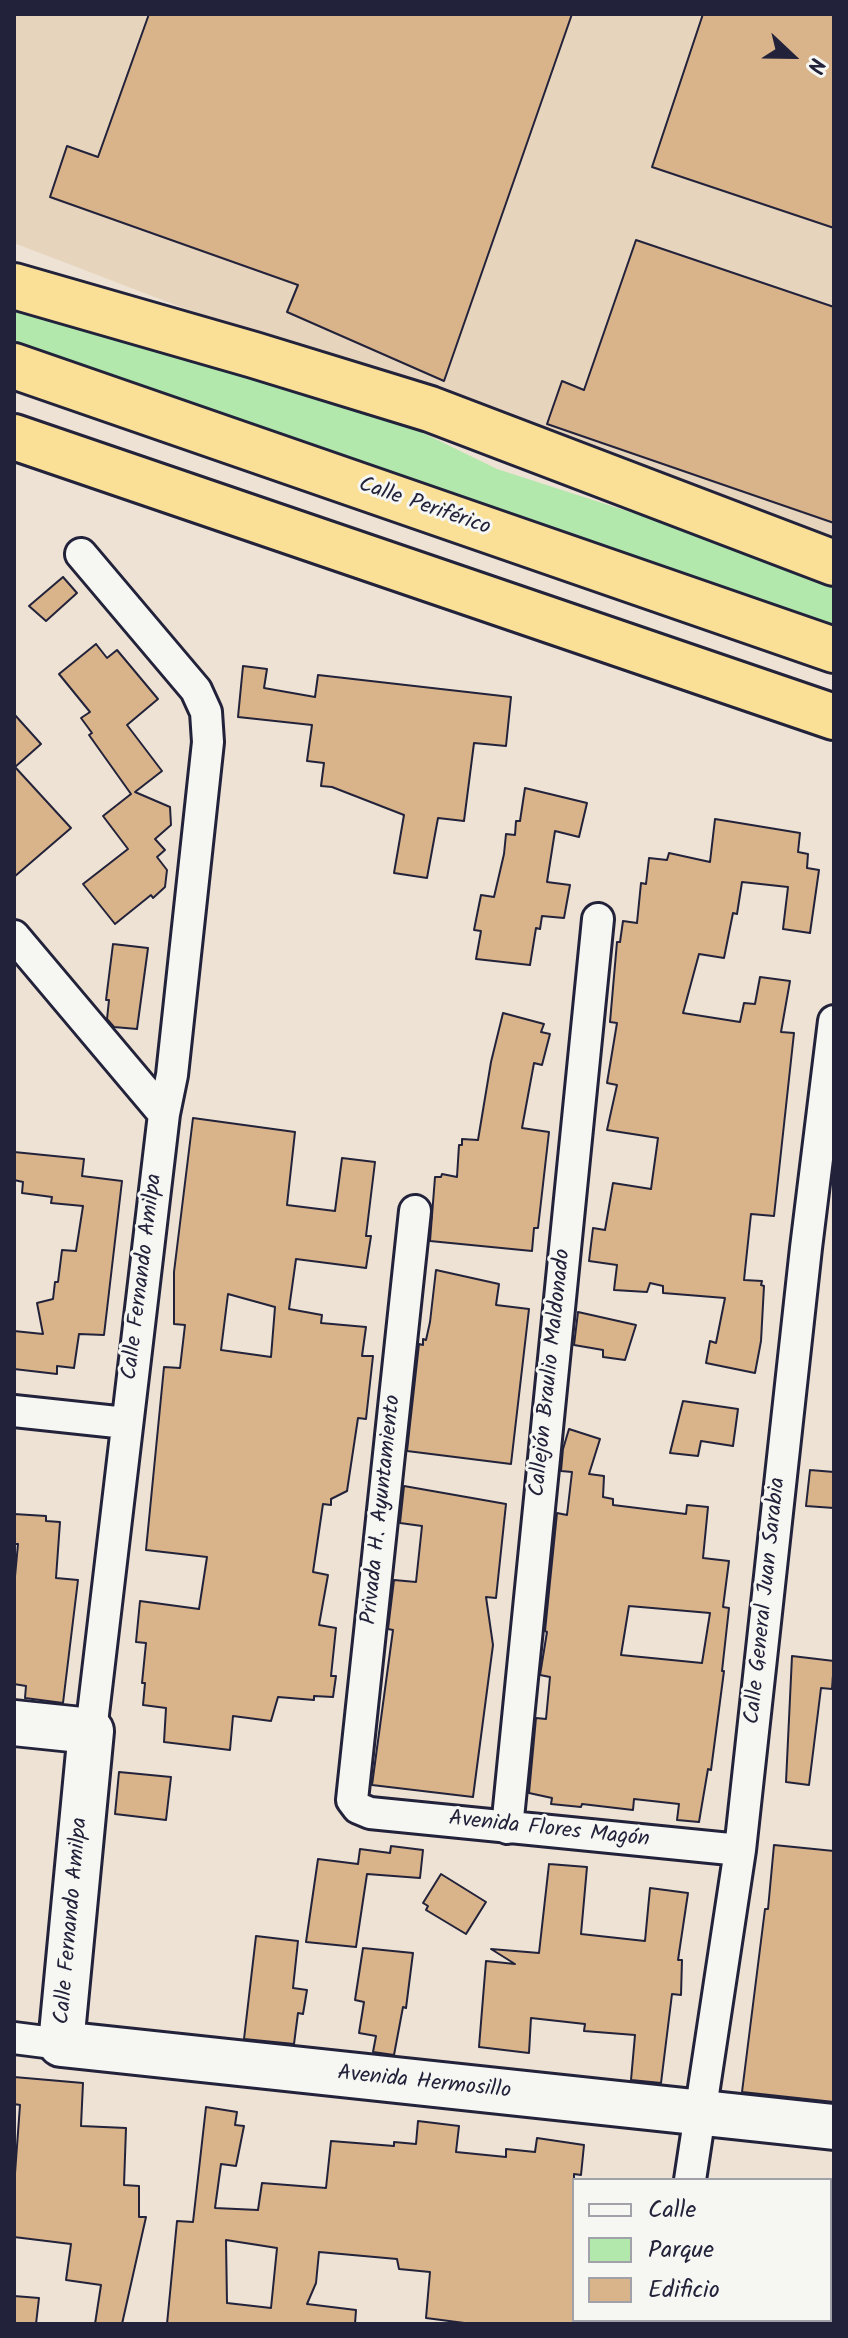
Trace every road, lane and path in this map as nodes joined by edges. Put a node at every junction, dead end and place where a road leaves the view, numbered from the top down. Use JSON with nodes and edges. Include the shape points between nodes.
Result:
{"nodes":[{"id":1,"x":14,"y":286,"type":"edge"},
{"id":2,"x":14,"y":366,"type":"edge"},
{"id":3,"x":14,"y":437,"type":"edge"},
{"id":4,"x":81,"y":554,"type":"dead end"},
{"id":5,"x":834,"y":563,"type":"edge"},
{"id":6,"x":834,"y":650,"type":"edge"},
{"id":7,"x":834,"y":717,"type":"edge"},
{"id":8,"x":598,"y":919,"type":"dead end"},
{"id":9,"x":14,"y":936,"type":"edge"},
{"id":10,"x":834,"y":1021,"type":"edge"},
{"id":11,"x":164,"y":1114,"type":"junction"},
{"id":12,"x":415,"y":1211,"type":"dead end"},
{"id":13,"x":820,"y":1249,"type":"edge"},
{"id":14,"x":14,"y":1411,"type":"edge"},
{"id":15,"x":126,"y":1423,"type":"junction"},
{"id":16,"x":14,"y":1723,"type":"edge"},
{"id":17,"x":91,"y":1731,"type":"junction"},
{"id":18,"x":358,"y":1808,"type":"joint"},
{"id":19,"x":507,"y":1828,"type":"junction"},
{"id":20,"x":740,"y":1850,"type":"junction"},
{"id":21,"x":14,"y":2038,"type":"edge"},
{"id":22,"x":61,"y":2044,"type":"junction"},
{"id":23,"x":699,"y":2114,"type":"junction"},
{"id":24,"x":834,"y":2127,"type":"edge"},
{"id":25,"x":690,"y":2178,"type":"edge"}],
"edges":[{"from":1,"to":5,"type":"highway","via":[[430,409]]},
{"from":2,"to":6,"type":"highway","name":"Calle Periférico"},
{"from":3,"to":7,"type":"highway"},
{"from":4,"to":11,"type":"street","name":"Calle Fernando Amilpa","via":[[196,690],[206,712],[208,742]]},
{"from":8,"to":19,"type":"street","name":"Callejón Braulio Maldonado"},
{"from":9,"to":11,"type":"street"},
{"from":10,"to":13,"type":"street","name":"Calle General Juan Sarabia"},
{"from":11,"to":15,"type":"street","name":"Calle Fernando Amilpa"},
{"from":12,"to":18,"type":"street","name":"Privada H. Ayuntamiento","via":[[352,1800]]},
{"from":13,"to":20,"type":"street","name":"Calle General Juan Sarabia"},
{"from":14,"to":15,"type":"street"},
{"from":15,"to":17,"type":"street","name":"Calle Fernando Amilpa"},
{"from":16,"to":17,"type":"street"},
{"from":17,"to":22,"type":"street","name":"Calle Fernando Amilpa"},
{"from":18,"to":19,"type":"street","name":"Avenida Flores Magón"},
{"from":19,"to":20,"type":"street","name":"Avenida Flores Magón"},
{"from":20,"to":23,"type":"street","name":"Calle General Juan Sarabia"},
{"from":21,"to":22,"type":"street","name":"Avenida Hermosillo"},
{"from":22,"to":23,"type":"street","name":"Avenida Hermosillo"},
{"from":23,"to":24,"type":"street","name":"Avenida Hermosillo"},
{"from":23,"to":25,"type":"street","name":"Calle General Juan Sarabia"}]}
